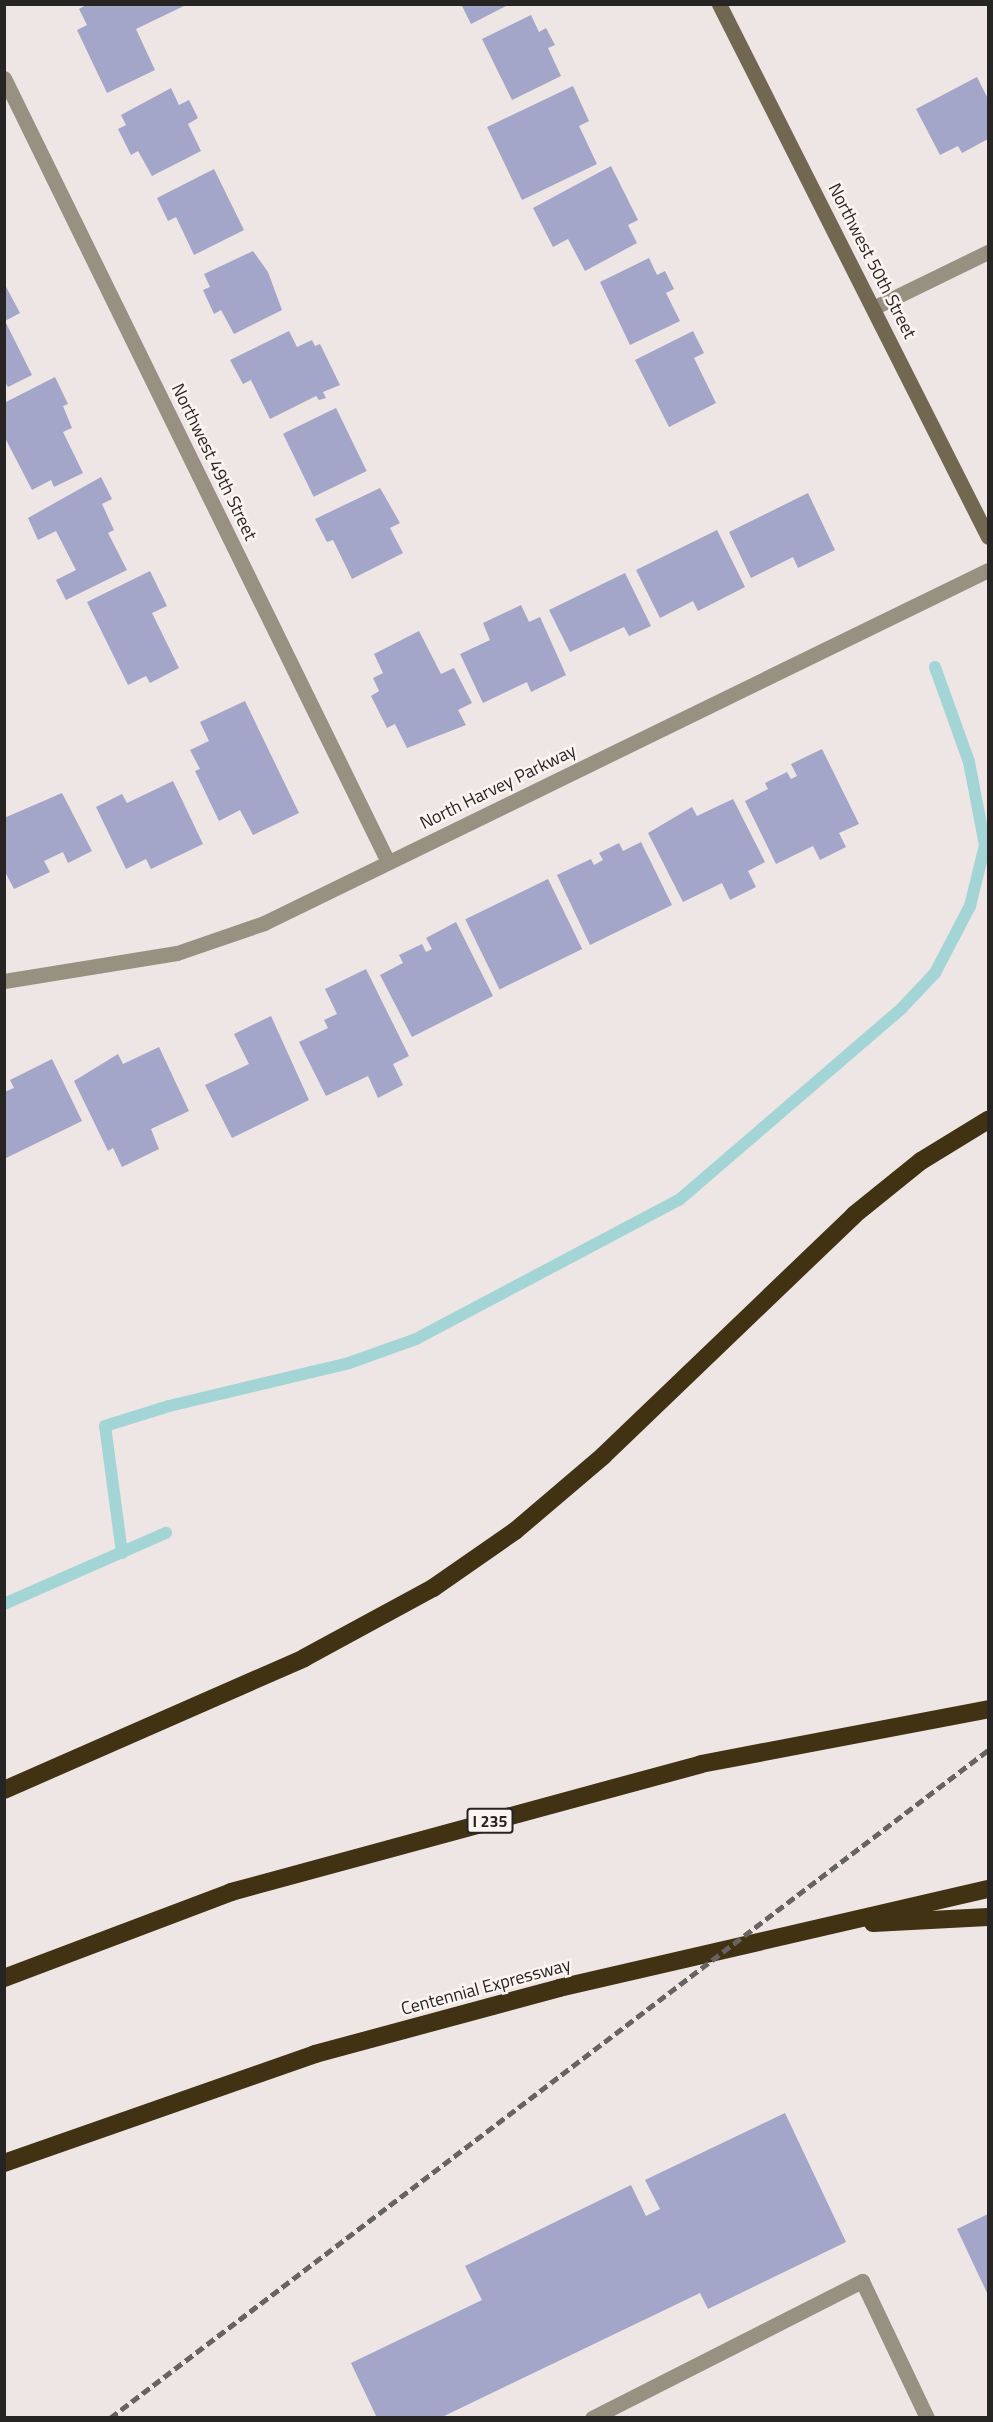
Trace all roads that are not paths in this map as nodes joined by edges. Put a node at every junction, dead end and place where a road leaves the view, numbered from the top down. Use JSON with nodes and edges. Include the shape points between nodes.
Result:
{"nodes":[{"id":1,"x":719,"y":4,"type":"edge"},
{"id":2,"x":4,"y":78,"type":"edge"},
{"id":3,"x":988,"y":252,"type":"edge"},
{"id":4,"x":875,"y":307,"type":"junction"},
{"id":5,"x":988,"y":537,"type":"edge"},
{"id":6,"x":988,"y":570,"type":"edge"},
{"id":7,"x":388,"y":862,"type":"junction"},
{"id":8,"x":4,"y":981,"type":"edge"},
{"id":9,"x":988,"y":1120,"type":"edge"},
{"id":10,"x":988,"y":1708,"type":"edge"},
{"id":11,"x":4,"y":1790,"type":"edge"},
{"id":12,"x":988,"y":1889,"type":"edge"},
{"id":13,"x":988,"y":1917,"type":"edge"},
{"id":14,"x":821,"y":1927,"type":"junction"},
{"id":15,"x":4,"y":1978,"type":"edge"},
{"id":16,"x":4,"y":2163,"type":"edge"},
{"id":17,"x":592,"y":2418,"type":"edge"},
{"id":18,"x":927,"y":2418,"type":"edge"}],
"edges":[{"from":1,"to":4,"type":"main road","name":"Northwest 50th Street"},
{"from":2,"to":7,"type":"street","name":"Northwest 49th Street"},
{"from":3,"to":4,"type":"street"},
{"from":4,"to":5,"type":"main road","name":"Northwest 50th Street"},
{"from":6,"to":7,"type":"street","name":"North Harvey Parkway"},
{"from":7,"to":8,"type":"street","name":"North Harvey Parkway","via":[[209,944],[148,959]]},
{"from":9,"to":11,"type":"highway","via":[[921,1161],[855,1215],[603,1456],[515,1531],[433,1588],[304,1658]]},
{"from":10,"to":15,"type":"highway","number":"I 235","via":[[701,1764],[254,1886]]},
{"from":12,"to":14,"type":"highway","name":"Centennial Expressway"},
{"from":13,"to":14,"type":"highway"},
{"from":14,"to":16,"type":"highway","name":"Centennial Expressway","via":[[559,1988],[315,2054]]},
{"from":17,"to":18,"type":"street","via":[[861,2282]]}]}
